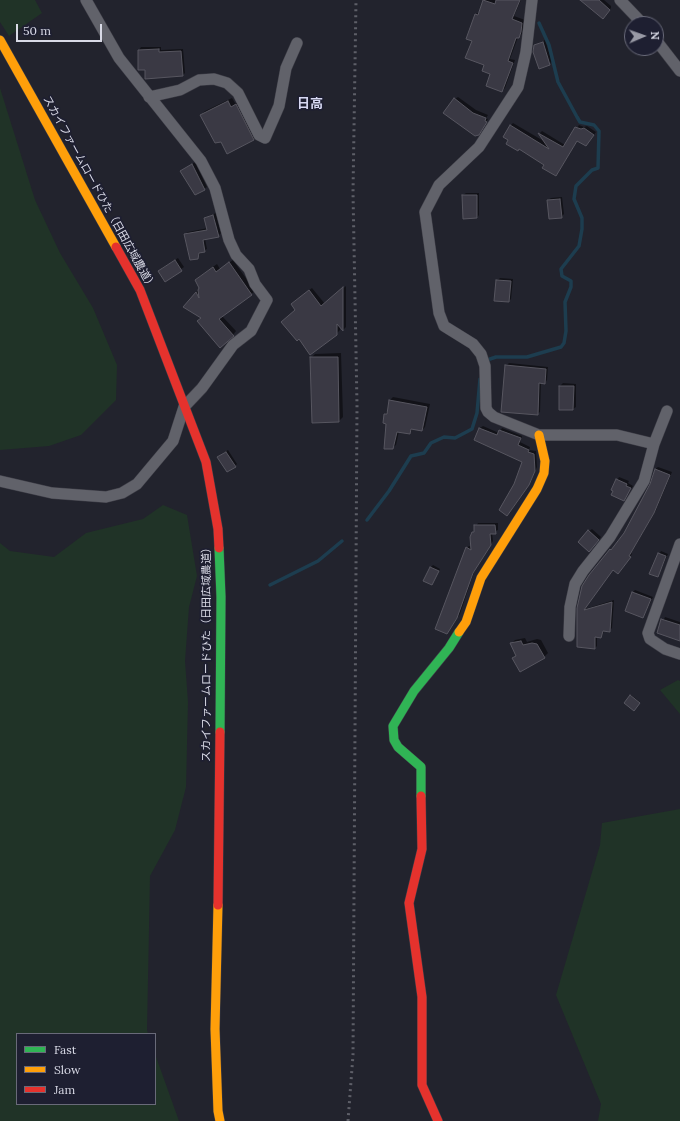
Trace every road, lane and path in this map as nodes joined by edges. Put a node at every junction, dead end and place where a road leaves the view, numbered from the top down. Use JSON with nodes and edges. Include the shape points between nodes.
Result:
{"nodes":[{"id":1,"x":86,"y":0,"type":"edge"},
{"id":2,"x":532,"y":0,"type":"edge"},
{"id":3,"x":620,"y":0,"type":"edge"},
{"id":4,"x":635,"y":16,"type":"edge"},
{"id":5,"x":0,"y":40,"type":"edge"},
{"id":6,"x":297,"y":43,"type":"dead end"},
{"id":7,"x":664,"y":50,"type":"edge"},
{"id":8,"x":680,"y":71,"type":"edge"},
{"id":9,"x":149,"y":97,"type":"junction"},
{"id":10,"x":184,"y":407,"type":"junction"},
{"id":11,"x":667,"y":411,"type":"dead end"},
{"id":12,"x":539,"y":435,"type":"junction"},
{"id":13,"x":654,"y":444,"type":"junction"},
{"id":14,"x":0,"y":481,"type":"edge"},
{"id":15,"x":680,"y":544,"type":"edge"},
{"id":16,"x":569,"y":636,"type":"dead end"},
{"id":17,"x":680,"y":654,"type":"edge"},
{"id":18,"x":220,"y":1121,"type":"edge"},
{"id":19,"x":438,"y":1121,"type":"edge"}],
"edges":[{"from":1,"to":9,"type":"street","via":[[113,48]]},
{"from":2,"to":12,"type":"street","via":[[526,52],[518,87],[479,147],[439,185],[425,212],[435,293],[444,326],[473,344],[481,354],[485,366],[485,402],[488,412],[501,421]]},
{"from":3,"to":4,"type":"street"},
{"from":5,"to":10,"type":"street","name":"スカイファームロードひた（日田広域農道）","via":[[140,290]]},
{"from":6,"to":9,"type":"street","via":[[286,68],[279,106],[265,138],[259,135],[238,93],[227,82],[214,79],[199,80],[180,90]]},
{"from":7,"to":8,"type":"street"},
{"from":9,"to":10,"type":"street","via":[[201,161],[215,188],[229,240],[236,255],[249,269],[255,284],[267,300],[251,331],[233,345],[202,388]]},
{"from":10,"to":14,"type":"street","via":[[173,441],[146,475],[122,493],[106,497],[52,493]]},
{"from":10,"to":18,"type":"street","name":"スカイファームロードひた（日田広域農道）","via":[[206,462],[218,529],[221,597],[220,859],[215,1029]]},
{"from":11,"to":13,"type":"street"},
{"from":12,"to":13,"type":"street","via":[[617,435]]},
{"from":12,"to":19,"type":"street","via":[[545,461],[544,473],[537,489],[481,578],[466,622],[450,648],[414,691],[393,726],[394,740],[398,747],[421,767],[422,849],[410,903],[422,997],[422,1085]]},
{"from":13,"to":16,"type":"street","via":[[644,480],[610,537],[575,584],[570,607]]},
{"from":15,"to":17,"type":"street","via":[[648,633],[650,639],[665,649]]}]}
